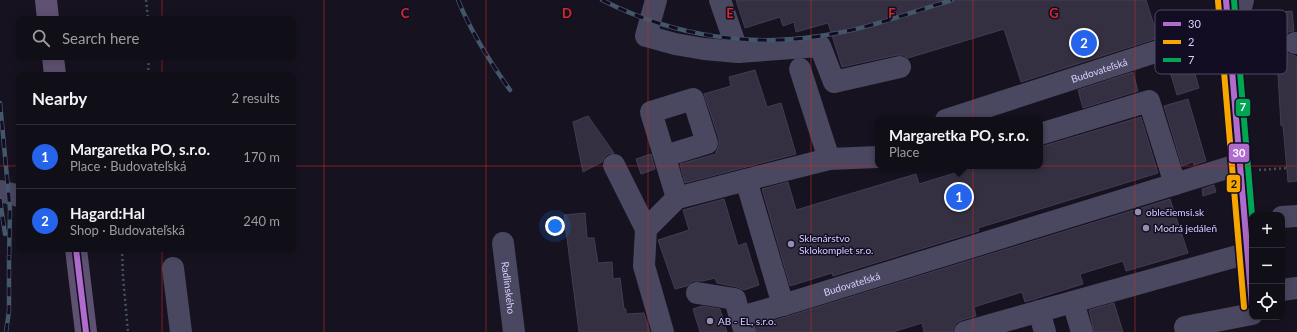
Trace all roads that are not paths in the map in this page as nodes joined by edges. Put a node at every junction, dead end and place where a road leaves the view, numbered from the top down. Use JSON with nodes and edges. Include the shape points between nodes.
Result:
{"nodes":[{"id":1,"x":46,"y":0,"type":"edge"},
{"id":2,"x":656,"y":0,"type":"edge"},
{"id":3,"x":720,"y":0,"type":"edge"},
{"id":4,"x":1226,"y":0,"type":"edge"},
{"id":5,"x":1243,"y":0,"type":"edge"},
{"id":6,"x":1227,"y":10,"type":"edge"},
{"id":7,"x":1240,"y":10,"type":"edge"},
{"id":8,"x":48,"y":16,"type":"edge"},
{"id":9,"x":738,"y":52,"type":"junction"},
{"id":10,"x":1155,"y":52,"type":"edge"},
{"id":11,"x":53,"y":60,"type":"edge"},
{"id":12,"x":900,"y":67,"type":"dead end"},
{"id":13,"x":800,"y":69,"type":"dead end"},
{"id":14,"x":55,"y":72,"type":"edge"},
{"id":15,"x":1232,"y":74,"type":"edge"},
{"id":16,"x":955,"y":117,"type":"edge"},
{"id":17,"x":1043,"y":133,"type":"edge"},
{"id":18,"x":665,"y":156,"type":"dead end"},
{"id":19,"x":875,"y":157,"type":"edge"},
{"id":20,"x":829,"y":159,"type":"junction"},
{"id":21,"x":614,"y":165,"type":"dead end"},
{"id":22,"x":1240,"y":167,"type":"junction"},
{"id":23,"x":746,"y":180,"type":"junction"},
{"id":24,"x":16,"y":183,"type":"edge"},
{"id":25,"x":1175,"y":184,"type":"junction"},
{"id":26,"x":0,"y":186,"type":"edge"},
{"id":27,"x":0,"y":191,"type":"edge"},
{"id":28,"x":16,"y":195,"type":"edge"},
{"id":29,"x":677,"y":198,"type":"junction"},
{"id":30,"x":1297,"y":216,"type":"edge"},
{"id":31,"x":1285,"y":217,"type":"edge"},
{"id":32,"x":1248,"y":220,"type":"edge"},
{"id":33,"x":646,"y":229,"type":"junction"},
{"id":34,"x":503,"y":243,"type":"dead end"},
{"id":35,"x":76,"y":252,"type":"edge"},
{"id":36,"x":1248,"y":253,"type":"junction"},
{"id":37,"x":173,"y":268,"type":"dead end"},
{"id":38,"x":1251,"y":284,"type":"edge"},
{"id":39,"x":1297,"y":288,"type":"edge"},
{"id":40,"x":1285,"y":290,"type":"edge"},
{"id":41,"x":697,"y":293,"type":"dead end"},
{"id":42,"x":1073,"y":302,"type":"junction"},
{"id":43,"x":782,"y":305,"type":"junction"},
{"id":44,"x":1039,"y":311,"type":"junction"},
{"id":45,"x":1249,"y":315,"type":"edge"},
{"id":46,"x":1253,"y":320,"type":"edge"},
{"id":47,"x":742,"y":324,"type":"edge"},
{"id":48,"x":996,"y":328,"type":"edge"},
{"id":49,"x":86,"y":332,"type":"edge"},
{"id":50,"x":181,"y":332,"type":"edge"},
{"id":51,"x":514,"y":332,"type":"edge"},
{"id":52,"x":663,"y":332,"type":"edge"},
{"id":53,"x":965,"y":332,"type":"edge"},
{"id":54,"x":1045,"y":332,"type":"edge"},
{"id":55,"x":1082,"y":332,"type":"edge"},
{"id":56,"x":1186,"y":332,"type":"edge"},
{"id":57,"x":1254,"y":332,"type":"edge"}],
"edges":[{"from":1,"to":8,"type":"main road"},
{"from":2,"to":9,"type":"street","via":[[646,36],[674,44]]},
{"from":3,"to":9,"type":"street"},
{"from":4,"to":6,"type":"street"},
{"from":5,"to":7,"type":"street"},
{"from":9,"to":12,"type":"street","via":[[820,46],[834,82]]},
{"from":10,"to":16,"type":"street","name":"Budovateľská"},
{"from":11,"to":14,"type":"main road"},
{"from":13,"to":20,"type":"street"},
{"from":15,"to":22,"type":"street"},
{"from":17,"to":25,"type":"street","via":[[1149,101]]},
{"from":18,"to":29,"type":"street"},
{"from":19,"to":20,"type":"street"},
{"from":20,"to":23,"type":"street"},
{"from":21,"to":33,"type":"street"},
{"from":22,"to":25,"type":"street","name":"Budovateľská"},
{"from":22,"to":32,"type":"street"},
{"from":23,"to":29,"type":"street"},
{"from":23,"to":43,"type":"street"},
{"from":24,"to":26,"type":"street"},
{"from":25,"to":43,"type":"street","name":"Budovateľská"},
{"from":27,"to":28,"type":"street"},
{"from":29,"to":33,"type":"street"},
{"from":30,"to":31,"type":"street"},
{"from":32,"to":36,"type":"street"},
{"from":33,"to":52,"type":"street","via":[[644,266]]},
{"from":34,"to":51,"type":"street","name":"Radlinského"},
{"from":35,"to":49,"type":"main road"},
{"from":36,"to":38,"type":"street"},
{"from":36,"to":42,"type":"street"},
{"from":37,"to":50,"type":"street"},
{"from":39,"to":40,"type":"street"},
{"from":41,"to":47,"type":"street","via":[[735,299]]},
{"from":42,"to":44,"type":"street"},
{"from":42,"to":55,"type":"street"},
{"from":43,"to":47,"type":"street","name":"Budovateľská"},
{"from":44,"to":48,"type":"street"},
{"from":44,"to":54,"type":"street"},
{"from":45,"to":56,"type":"street","via":[[1185,327]]},
{"from":46,"to":57,"type":"street"},
{"from":48,"to":53,"type":"street"}]}
